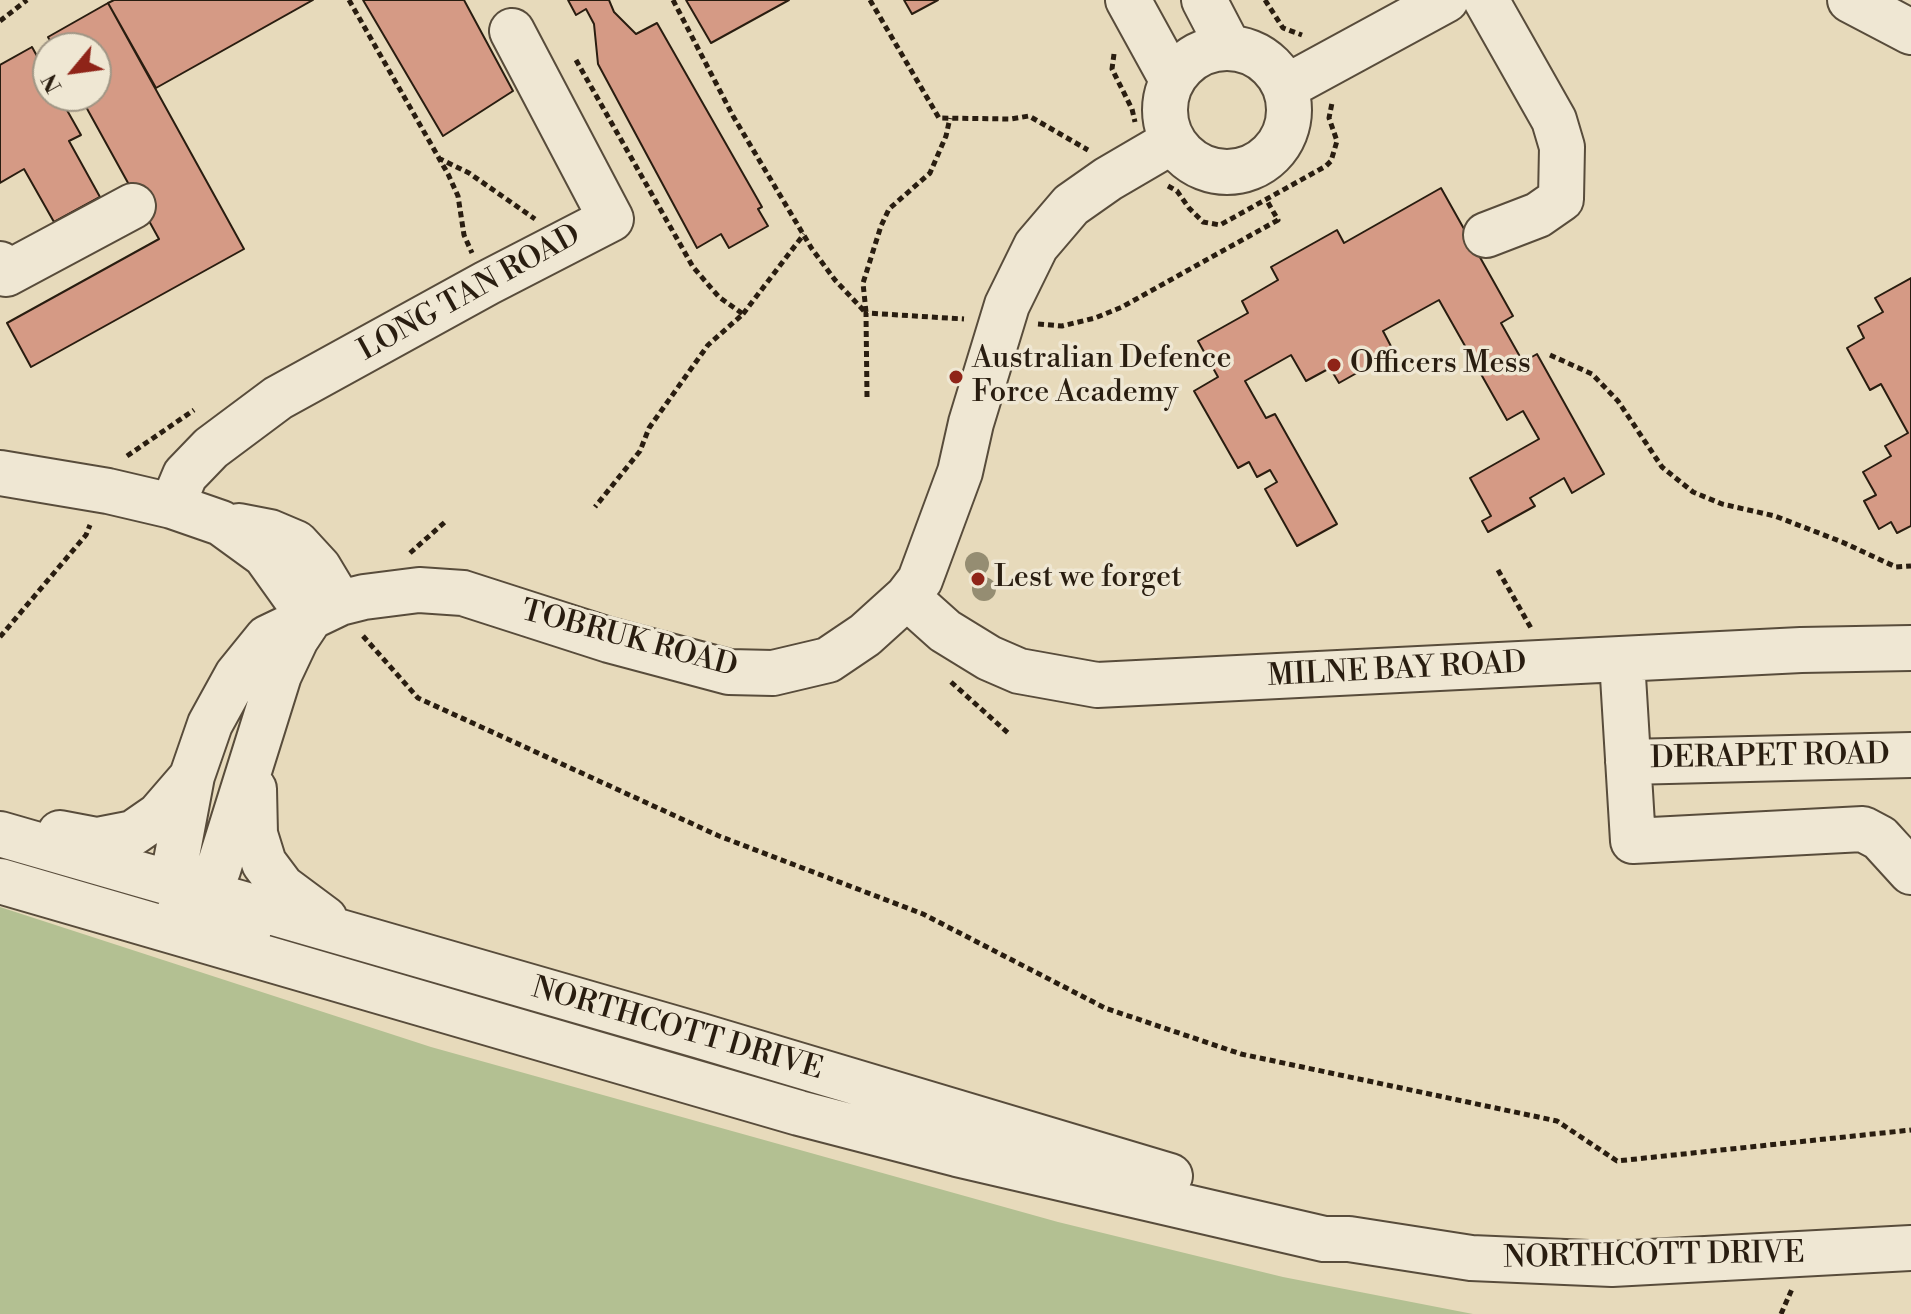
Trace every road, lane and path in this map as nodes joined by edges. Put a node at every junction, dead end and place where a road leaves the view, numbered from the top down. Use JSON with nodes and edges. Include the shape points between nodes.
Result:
{"nodes":[{"id":1,"x":27,"y":0,"type":"edge"},
{"id":2,"x":349,"y":0,"type":"edge"},
{"id":3,"x":673,"y":0,"type":"edge"},
{"id":4,"x":870,"y":0,"type":"edge"},
{"id":5,"x":1128,"y":0,"type":"edge"},
{"id":6,"x":1204,"y":0,"type":"edge"},
{"id":7,"x":1446,"y":0,"type":"edge"},
{"id":8,"x":1486,"y":0,"type":"edge"},
{"id":9,"x":1850,"y":0,"type":"edge"},
{"id":10,"x":0,"y":21,"type":"edge"},
{"id":11,"x":512,"y":31,"type":"dead end"},
{"id":12,"x":1911,"y":32,"type":"edge"},
{"id":13,"x":1229,"y":48,"type":"junction"},
{"id":14,"x":576,"y":60,"type":"dead end"},
{"id":15,"x":1172,"y":80,"type":"junction"},
{"id":16,"x":1286,"y":87,"type":"junction"},
{"id":17,"x":950,"y":118,"type":"junction"},
{"id":18,"x":1173,"y":141,"type":"junction"},
{"id":19,"x":1098,"y":156,"type":"dead end"},
{"id":20,"x":1266,"y":199,"type":"dead end"},
{"id":21,"x":133,"y":206,"type":"dead end"},
{"id":22,"x":804,"y":234,"type":"junction"},
{"id":23,"x":1486,"y":235,"type":"dead end"},
{"id":24,"x":473,"y":256,"type":"dead end"},
{"id":25,"x":0,"y":264,"type":"edge"},
{"id":26,"x":866,"y":313,"type":"junction"},
{"id":27,"x":743,"y":314,"type":"junction"},
{"id":28,"x":1002,"y":320,"type":"junction"},
{"id":29,"x":1550,"y":355,"type":"dead end"},
{"id":30,"x":867,"y":397,"type":"dead end"},
{"id":31,"x":0,"y":473,"type":"edge"},
{"id":32,"x":108,"y":491,"type":"junction"},
{"id":33,"x":172,"y":506,"type":"junction"},
{"id":34,"x":595,"y":507,"type":"dead end"},
{"id":35,"x":445,"y":522,"type":"dead end"},
{"id":36,"x":398,"y":561,"type":"dead end"},
{"id":37,"x":1911,"y":566,"type":"edge"},
{"id":38,"x":1498,"y":570,"type":"dead end"},
{"id":39,"x":907,"y":597,"type":"junction"},
{"id":40,"x":325,"y":610,"type":"junction"},
{"id":41,"x":1531,"y":629,"type":"dead end"},
{"id":42,"x":0,"y":637,"type":"edge"},
{"id":43,"x":1911,"y":648,"type":"edge"},
{"id":44,"x":1622,"y":660,"type":"junction"},
{"id":45,"x":1911,"y":755,"type":"edge"},
{"id":46,"x":253,"y":759,"type":"junction"},
{"id":47,"x":1628,"y":762,"type":"junction"},
{"id":48,"x":192,"y":776,"type":"junction"},
{"id":49,"x":0,"y":816,"type":"edge"},
{"id":50,"x":0,"y":834,"type":"edge"},
{"id":51,"x":1911,"y":872,"type":"edge"},
{"id":52,"x":0,"y":881,"type":"edge"},
{"id":53,"x":192,"y":894,"type":"junction"},
{"id":54,"x":128,"y":917,"type":"junction"},
{"id":55,"x":348,"y":935,"type":"junction"},
{"id":56,"x":301,"y":967,"type":"junction"},
{"id":57,"x":1911,"y":1130,"type":"edge"},
{"id":58,"x":1349,"y":1239,"type":"junction"},
{"id":59,"x":1911,"y":1248,"type":"edge"}],
"edges":[{"from":1,"to":10,"type":"path"},
{"from":2,"to":24,"type":"path","via":[[448,174]]},
{"from":3,"to":22,"type":"path","via":[[733,116]]},
{"from":4,"to":17,"type":"path","via":[[939,118]]},
{"from":5,"to":15,"type":"street"},
{"from":6,"to":13,"type":"street"},
{"from":7,"to":16,"type":"street"},
{"from":8,"to":23,"type":"street","via":[[1554,120],[1562,147],[1561,199],[1538,215]]},
{"from":9,"to":12,"type":"street"},
{"from":11,"to":33,"type":"street","name":"LONG TAN ROAD","via":[[611,219],[278,398],[211,448],[185,475]]},
{"from":13,"to":15,"type":"street","via":[[1199,54]]},
{"from":13,"to":16,"type":"street","via":[[1259,56]]},
{"from":14,"to":27,"type":"path","via":[[693,267],[719,297]]},
{"from":15,"to":18,"type":"street","via":[[1165,104]]},
{"from":16,"to":18,"type":"street","via":[[1290,110],[1284,136],[1256,165],[1230,172],[1203,167]]},
{"from":17,"to":19,"type":"path","via":[[1029,116]]},
{"from":17,"to":26,"type":"path","via":[[930,173],[889,209],[881,226],[863,283]]},
{"from":18,"to":28,"type":"street","name":"TOBRUK ROAD","via":[[1108,179],[1059,217],[1025,266]]},
{"from":20,"to":28,"type":"path","via":[[1278,220],[1122,307],[1062,326]]},
{"from":21,"to":25,"type":"street","via":[[6,274]]},
{"from":22,"to":26,"type":"path","via":[[827,270]]},
{"from":22,"to":27,"type":"path"},
{"from":26,"to":28,"type":"path"},
{"from":26,"to":30,"type":"path"},
{"from":27,"to":34,"type":"path","via":[[708,345],[649,428],[640,451]]},
{"from":28,"to":39,"type":"street","name":"TOBRUK ROAD","via":[[960,472],[920,580]]},
{"from":29,"to":37,"type":"path","via":[[1592,374],[1618,401],[1662,467],[1693,492],[1775,516],[1896,567]]},
{"from":31,"to":32,"type":"street"},
{"from":32,"to":33,"type":"street"},
{"from":32,"to":42,"type":"path","via":[[86,535]]},
{"from":33,"to":40,"type":"street","via":[[221,523]]},
{"from":35,"to":36,"type":"path"},
{"from":38,"to":41,"type":"path"},
{"from":39,"to":40,"type":"street","name":"TOBRUK ROAD","via":[[828,660],[773,673],[729,672],[683,661],[463,593],[419,590],[364,597]]},
{"from":39,"to":44,"type":"street","name":"MILNE BAY ROAD","via":[[945,631],[989,658],[1019,671],[1097,685]]},
{"from":40,"to":46,"type":"street","via":[[284,663]]},
{"from":40,"to":48,"type":"street","name":"TOBRUK ROAD","via":[[267,638],[250,656],[219,705]]},
{"from":40,"to":57,"type":"path","via":[[351,624],[418,698],[719,836],[923,914],[1105,1008],[1241,1054],[1557,1121],[1617,1161]]},
{"from":43,"to":44,"type":"street","name":"MILNE BAY ROAD"},
{"from":44,"to":47,"type":"street"},
{"from":45,"to":47,"type":"street","name":"DERAPET ROAD"},
{"from":46,"to":53,"type":"street","via":[[218,870]]},
{"from":46,"to":55,"type":"street","via":[[254,823],[264,863],[282,887]]},
{"from":47,"to":51,"type":"street","via":[[1633,841],[1863,829],[1880,838]]},
{"from":48,"to":49,"type":"street","via":[[159,815],[118,838],[74,837]]},
{"from":48,"to":53,"type":"street","name":"TOBRUK ROAD","via":[[176,861]]},
{"from":50,"to":53,"type":"street","name":"NORTHCOTT DRIVE"},
{"from":52,"to":54,"type":"street","name":"NORTHCOTT DRIVE"},
{"from":53,"to":54,"type":"street","via":[[175,912]]},
{"from":53,"to":55,"type":"street","name":"NORTHCOTT DRIVE"},
{"from":53,"to":56,"type":"street","via":[[210,918]]},
{"from":54,"to":56,"type":"street","name":"NORTHCOTT DRIVE"},
{"from":55,"to":58,"type":"street","name":"NORTHCOTT DRIVE","via":[[1294,1213]]},
{"from":56,"to":58,"type":"street","name":"NORTHCOTT DRIVE","via":[[799,1113],[1324,1239]]},
{"from":58,"to":59,"type":"street","name":"NORTHCOTT DRIVE","via":[[1471,1258],[1612,1264]]}]}
